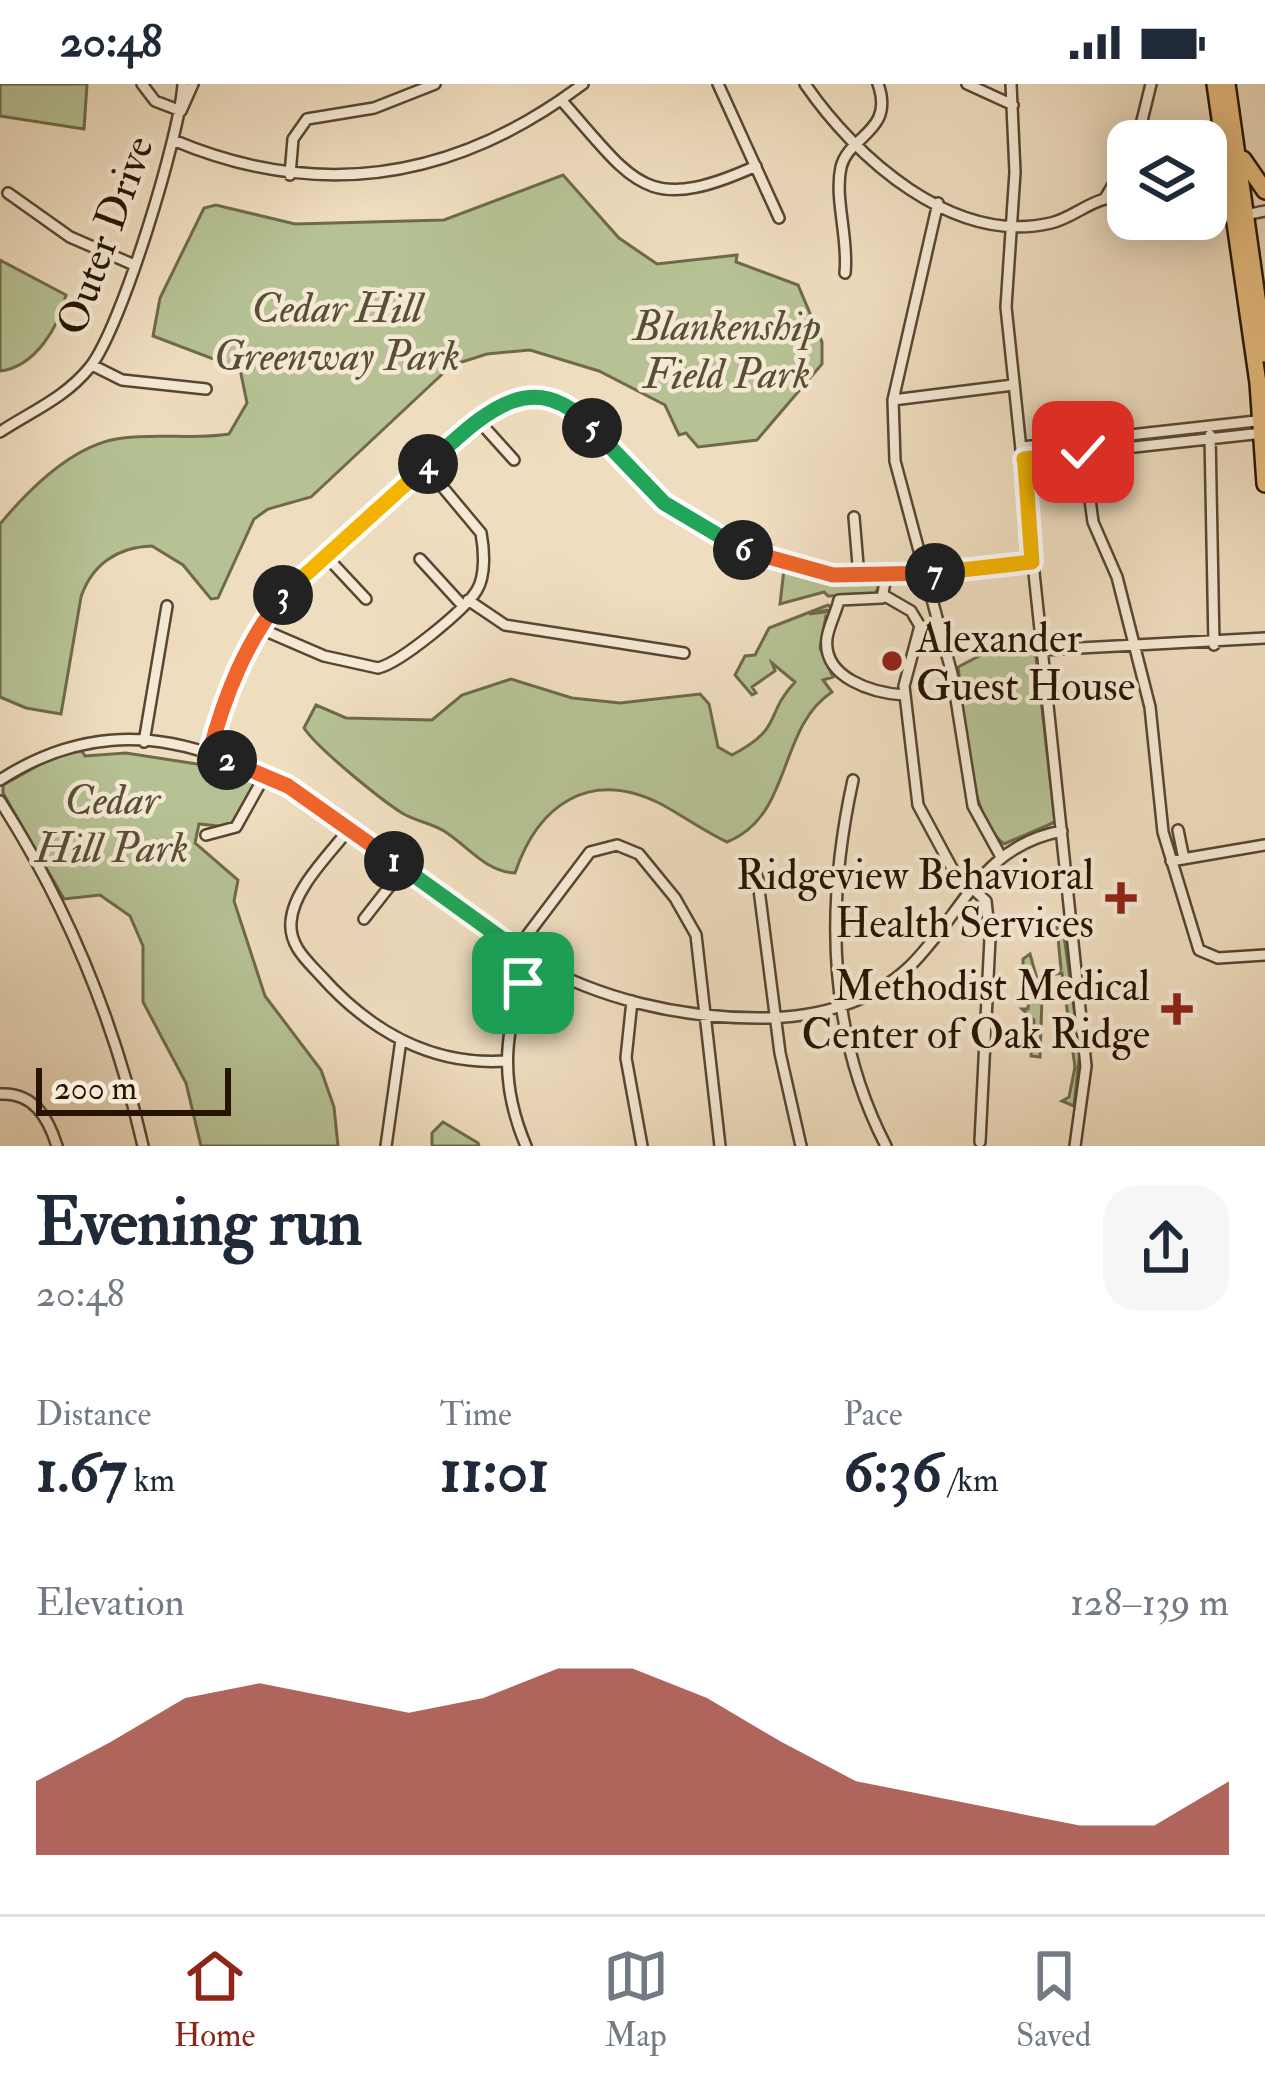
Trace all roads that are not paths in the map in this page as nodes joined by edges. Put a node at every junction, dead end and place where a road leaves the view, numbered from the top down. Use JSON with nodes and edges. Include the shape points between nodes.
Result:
{"nodes":[{"id":1,"x":142,"y":84,"type":"edge"},
{"id":2,"x":183,"y":84,"type":"edge"},
{"id":3,"x":193,"y":84,"type":"edge"},
{"id":4,"x":435,"y":84,"type":"edge"},
{"id":5,"x":584,"y":84,"type":"edge"},
{"id":6,"x":718,"y":84,"type":"edge"},
{"id":7,"x":805,"y":84,"type":"edge"},
{"id":8,"x":878,"y":84,"type":"edge"},
{"id":9,"x":967,"y":84,"type":"edge"},
{"id":10,"x":1011,"y":84,"type":"edge"},
{"id":11,"x":1151,"y":84,"type":"edge"},
{"id":12,"x":1215,"y":84,"type":"edge"},
{"id":13,"x":1227,"y":84,"type":"edge"},
{"id":14,"x":562,"y":100,"type":"junction"},
{"id":15,"x":1013,"y":105,"type":"junction"},
{"id":16,"x":181,"y":111,"type":"junction"},
{"id":17,"x":1227,"y":113,"type":"junction"},
{"id":18,"x":1142,"y":120,"type":"edge"},
{"id":19,"x":173,"y":140,"type":"junction"},
{"id":20,"x":855,"y":148,"type":"junction"},
{"id":21,"x":756,"y":166,"type":"junction"},
{"id":22,"x":290,"y":175,"type":"junction"},
{"id":23,"x":1265,"y":191,"type":"edge"},
{"id":24,"x":8,"y":194,"type":"dead end"},
{"id":25,"x":1107,"y":195,"type":"edge"},
{"id":26,"x":1105,"y":198,"type":"joint"},
{"id":27,"x":938,"y":203,"type":"junction"},
{"id":28,"x":1265,"y":211,"type":"edge"},
{"id":29,"x":1240,"y":216,"type":"junction"},
{"id":30,"x":1227,"y":217,"type":"edge"},
{"id":31,"x":779,"y":218,"type":"dead end"},
{"id":32,"x":1010,"y":224,"type":"junction"},
{"id":33,"x":133,"y":264,"type":"junction"},
{"id":34,"x":845,"y":273,"type":"dead end"},
{"id":35,"x":1265,"y":354,"type":"edge"},
{"id":36,"x":92,"y":364,"type":"junction"},
{"id":37,"x":1013,"y":385,"type":"junction"},
{"id":38,"x":206,"y":389,"type":"dead end"},
{"id":39,"x":893,"y":400,"type":"junction"},
{"id":40,"x":478,"y":420,"type":"junction"},
{"id":41,"x":1209,"y":425,"type":"junction"},
{"id":42,"x":1264,"y":427,"type":"edge"},
{"id":43,"x":0,"y":432,"type":"edge"},
{"id":44,"x":1162,"y":437,"type":"junction"},
{"id":45,"x":1210,"y":438,"type":"junction"},
{"id":46,"x":1082,"y":446,"type":"junction"},
{"id":47,"x":1023,"y":453,"type":"junction"},
{"id":48,"x":514,"y":460,"type":"dead end"},
{"id":49,"x":425,"y":466,"type":"junction"},
{"id":50,"x":1265,"y":484,"type":"edge"},
{"id":51,"x":854,"y":517,"type":"dead end"},
{"id":52,"x":324,"y":554,"type":"junction"},
{"id":53,"x":420,"y":559,"type":"dead end"},
{"id":54,"x":1032,"y":562,"type":"junction"},
{"id":55,"x":925,"y":574,"type":"junction"},
{"id":56,"x":859,"y":577,"type":"junction"},
{"id":57,"x":886,"y":577,"type":"junction"},
{"id":58,"x":885,"y":596,"type":"junction"},
{"id":59,"x":366,"y":599,"type":"dead end"},
{"id":60,"x":465,"y":603,"type":"junction"},
{"id":61,"x":167,"y":606,"type":"dead end"},
{"id":62,"x":259,"y":628,"type":"junction"},
{"id":63,"x":1265,"y":638,"type":"edge"},
{"id":64,"x":1214,"y":645,"type":"junction"},
{"id":65,"x":1131,"y":649,"type":"junction"},
{"id":66,"x":1043,"y":650,"type":"junction"},
{"id":67,"x":684,"y":652,"type":"dead end"},
{"id":68,"x":904,"y":694,"type":"junction"},
{"id":69,"x":144,"y":742,"type":"junction"},
{"id":70,"x":209,"y":754,"type":"junction"},
{"id":71,"x":266,"y":775,"type":"junction"},
{"id":72,"x":0,"y":780,"type":"edge"},
{"id":73,"x":853,"y":780,"type":"dead end"},
{"id":74,"x":0,"y":801,"type":"edge"},
{"id":75,"x":350,"y":829,"type":"junction"},
{"id":76,"x":1178,"y":830,"type":"dead end"},
{"id":77,"x":1062,"y":831,"type":"junction"},
{"id":78,"x":206,"y":835,"type":"dead end"},
{"id":79,"x":1265,"y":845,"type":"edge"},
{"id":80,"x":1000,"y":856,"type":"junction"},
{"id":81,"x":1184,"y":859,"type":"junction"},
{"id":82,"x":1171,"y":861,"type":"junction"},
{"id":83,"x":756,"y":866,"type":"dead end"},
{"id":84,"x":404,"y":868,"type":"junction"},
{"id":85,"x":970,"y":886,"type":"junction"},
{"id":86,"x":364,"y":920,"type":"dead end"},
{"id":87,"x":516,"y":950,"type":"junction"},
{"id":88,"x":1265,"y":955,"type":"edge"},
{"id":89,"x":533,"y":961,"type":"junction"},
{"id":90,"x":632,"y":1001,"type":"junction"},
{"id":91,"x":843,"y":1007,"type":"junction"},
{"id":92,"x":706,"y":1016,"type":"junction"},
{"id":93,"x":776,"y":1018,"type":"junction"},
{"id":94,"x":401,"y":1040,"type":"junction"},
{"id":95,"x":506,"y":1061,"type":"junction"},
{"id":96,"x":0,"y":1094,"type":"edge"},
{"id":97,"x":980,"y":1142,"type":"dead end"},
{"id":98,"x":57,"y":1146,"type":"edge"},
{"id":99,"x":143,"y":1146,"type":"edge"},
{"id":100,"x":386,"y":1146,"type":"edge"},
{"id":101,"x":526,"y":1146,"type":"edge"},
{"id":102,"x":642,"y":1146,"type":"edge"},
{"id":103,"x":720,"y":1146,"type":"edge"},
{"id":104,"x":801,"y":1146,"type":"edge"},
{"id":105,"x":886,"y":1146,"type":"edge"},
{"id":106,"x":1075,"y":1146,"type":"edge"}],
"edges":[{"from":1,"to":16,"type":"street","via":[[155,101]]},
{"from":2,"to":16,"type":"street","name":"Outer Drive"},
{"from":3,"to":16,"type":"street"},
{"from":4,"to":22,"type":"street","via":[[374,108],[307,118],[293,139]]},
{"from":5,"to":14,"type":"street"},
{"from":6,"to":21,"type":"street"},
{"from":7,"to":20,"type":"street"},
{"from":8,"to":20,"type":"street","via":[[876,123]]},
{"from":9,"to":15,"type":"street"},
{"from":10,"to":15,"type":"street"},
{"from":11,"to":18,"type":"street"},
{"from":12,"to":17,"type":"highway"},
{"from":13,"to":17,"type":"highway"},
{"from":14,"to":21,"type":"street","via":[[623,169],[662,192],[697,190]]},
{"from":14,"to":22,"type":"street","via":[[506,135],[432,161]]},
{"from":15,"to":32,"type":"street"},
{"from":16,"to":19,"type":"street","name":"Outer Drive"},
{"from":17,"to":23,"type":"highway","via":[[1244,164]]},
{"from":17,"to":29,"type":"highway"},
{"from":19,"to":22,"type":"street"},
{"from":19,"to":33,"type":"street","name":"Outer Drive"},
{"from":20,"to":27,"type":"street"},
{"from":20,"to":34,"type":"street","via":[[840,170]]},
{"from":21,"to":31,"type":"street"},
{"from":24,"to":33,"type":"street","via":[[70,237]]},
{"from":25,"to":26,"type":"street"},
{"from":26,"to":32,"type":"street","via":[[1046,224]]},
{"from":27,"to":32,"type":"street"},
{"from":27,"to":39,"type":"street"},
{"from":28,"to":29,"type":"street"},
{"from":29,"to":30,"type":"street"},
{"from":29,"to":35,"type":"highway"},
{"from":29,"to":42,"type":"highway"},
{"from":32,"to":37,"type":"street"},
{"from":33,"to":36,"type":"street","name":"Outer Drive"},
{"from":36,"to":38,"type":"street","via":[[122,380]]},
{"from":36,"to":43,"type":"street","name":"Outer Drive","via":[[59,398]]},
{"from":37,"to":39,"type":"street"},
{"from":37,"to":47,"type":"street"},
{"from":39,"to":55,"type":"street","via":[[897,481]]},
{"from":40,"to":48,"type":"street"},
{"from":40,"to":49,"type":"street"},
{"from":40,"to":56,"type":"street","via":[[518,399],[560,403],[664,503],[710,535],[785,566]]},
{"from":41,"to":42,"type":"street"},
{"from":41,"to":44,"type":"street"},
{"from":41,"to":45,"type":"street"},
{"from":42,"to":45,"type":"street"},
{"from":42,"to":50,"type":"highway"},
{"from":44,"to":45,"type":"street"},
{"from":44,"to":46,"type":"street"},
{"from":45,"to":64,"type":"street"},
{"from":46,"to":47,"type":"street"},
{"from":46,"to":65,"type":"street","via":[[1094,522],[1118,578]]},
{"from":47,"to":54,"type":"street"},
{"from":49,"to":52,"type":"street"},
{"from":49,"to":60,"type":"street","via":[[481,533],[480,584]]},
{"from":51,"to":56,"type":"street"},
{"from":52,"to":59,"type":"street"},
{"from":52,"to":62,"type":"street"},
{"from":53,"to":60,"type":"street"},
{"from":54,"to":55,"type":"street"},
{"from":54,"to":66,"type":"street"},
{"from":55,"to":57,"type":"street"},
{"from":55,"to":80,"type":"street","via":[[974,806]]},
{"from":56,"to":57,"type":"street"},
{"from":57,"to":58,"type":"street"},
{"from":58,"to":68,"type":"street","via":[[911,610],[920,626]]},
{"from":58,"to":68,"type":"street","via":[[839,600],[826,640],[847,679]]},
{"from":60,"to":62,"type":"street","via":[[378,668],[323,656]]},
{"from":60,"to":67,"type":"street","via":[[505,625]]},
{"from":61,"to":69,"type":"street"},
{"from":62,"to":70,"type":"street","via":[[226,694]]},
{"from":63,"to":64,"type":"street"},
{"from":64,"to":65,"type":"street"},
{"from":65,"to":66,"type":"street"},
{"from":65,"to":82,"type":"street","via":[[1150,707]]},
{"from":66,"to":77,"type":"street"},
{"from":68,"to":85,"type":"street","via":[[918,805]]},
{"from":69,"to":70,"type":"street"},
{"from":69,"to":72,"type":"street","via":[[56,750]]},
{"from":70,"to":71,"type":"street"},
{"from":71,"to":75,"type":"street"},
{"from":71,"to":78,"type":"street","via":[[236,826]]},
{"from":73,"to":91,"type":"street","via":[[835,881]]},
{"from":74,"to":99,"type":"street","via":[[92,976]]},
{"from":75,"to":84,"type":"street"},
{"from":75,"to":94,"type":"street","via":[[296,902],[291,934],[338,995]]},
{"from":76,"to":81,"type":"street"},
{"from":77,"to":80,"type":"street"},
{"from":77,"to":106,"type":"street","via":[[1086,1066]]},
{"from":79,"to":81,"type":"street"},
{"from":80,"to":85,"type":"street"},
{"from":81,"to":82,"type":"street"},
{"from":82,"to":88,"type":"street","via":[[1199,950],[1218,958]]},
{"from":83,"to":93,"type":"street"},
{"from":84,"to":86,"type":"street"},
{"from":84,"to":87,"type":"street"},
{"from":85,"to":91,"type":"street","via":[[911,965]]},
{"from":85,"to":97,"type":"street","via":[[986,901],[989,922]]},
{"from":87,"to":89,"type":"street"},
{"from":87,"to":92,"type":"street","via":[[590,852],[622,846],[639,854],[688,918]]},
{"from":89,"to":90,"type":"street"},
{"from":89,"to":95,"type":"street","via":[[511,1010]]},
{"from":90,"to":92,"type":"street"},
{"from":90,"to":102,"type":"street","via":[[626,1058]]},
{"from":91,"to":93,"type":"street"},
{"from":91,"to":105,"type":"street","via":[[858,1084]]},
{"from":92,"to":93,"type":"street"},
{"from":92,"to":103,"type":"street"},
{"from":93,"to":104,"type":"street"},
{"from":94,"to":95,"type":"street","via":[[447,1059]]},
{"from":94,"to":100,"type":"street"},
{"from":95,"to":101,"type":"street"},
{"from":96,"to":98,"type":"street","via":[[34,1103]]}]}
